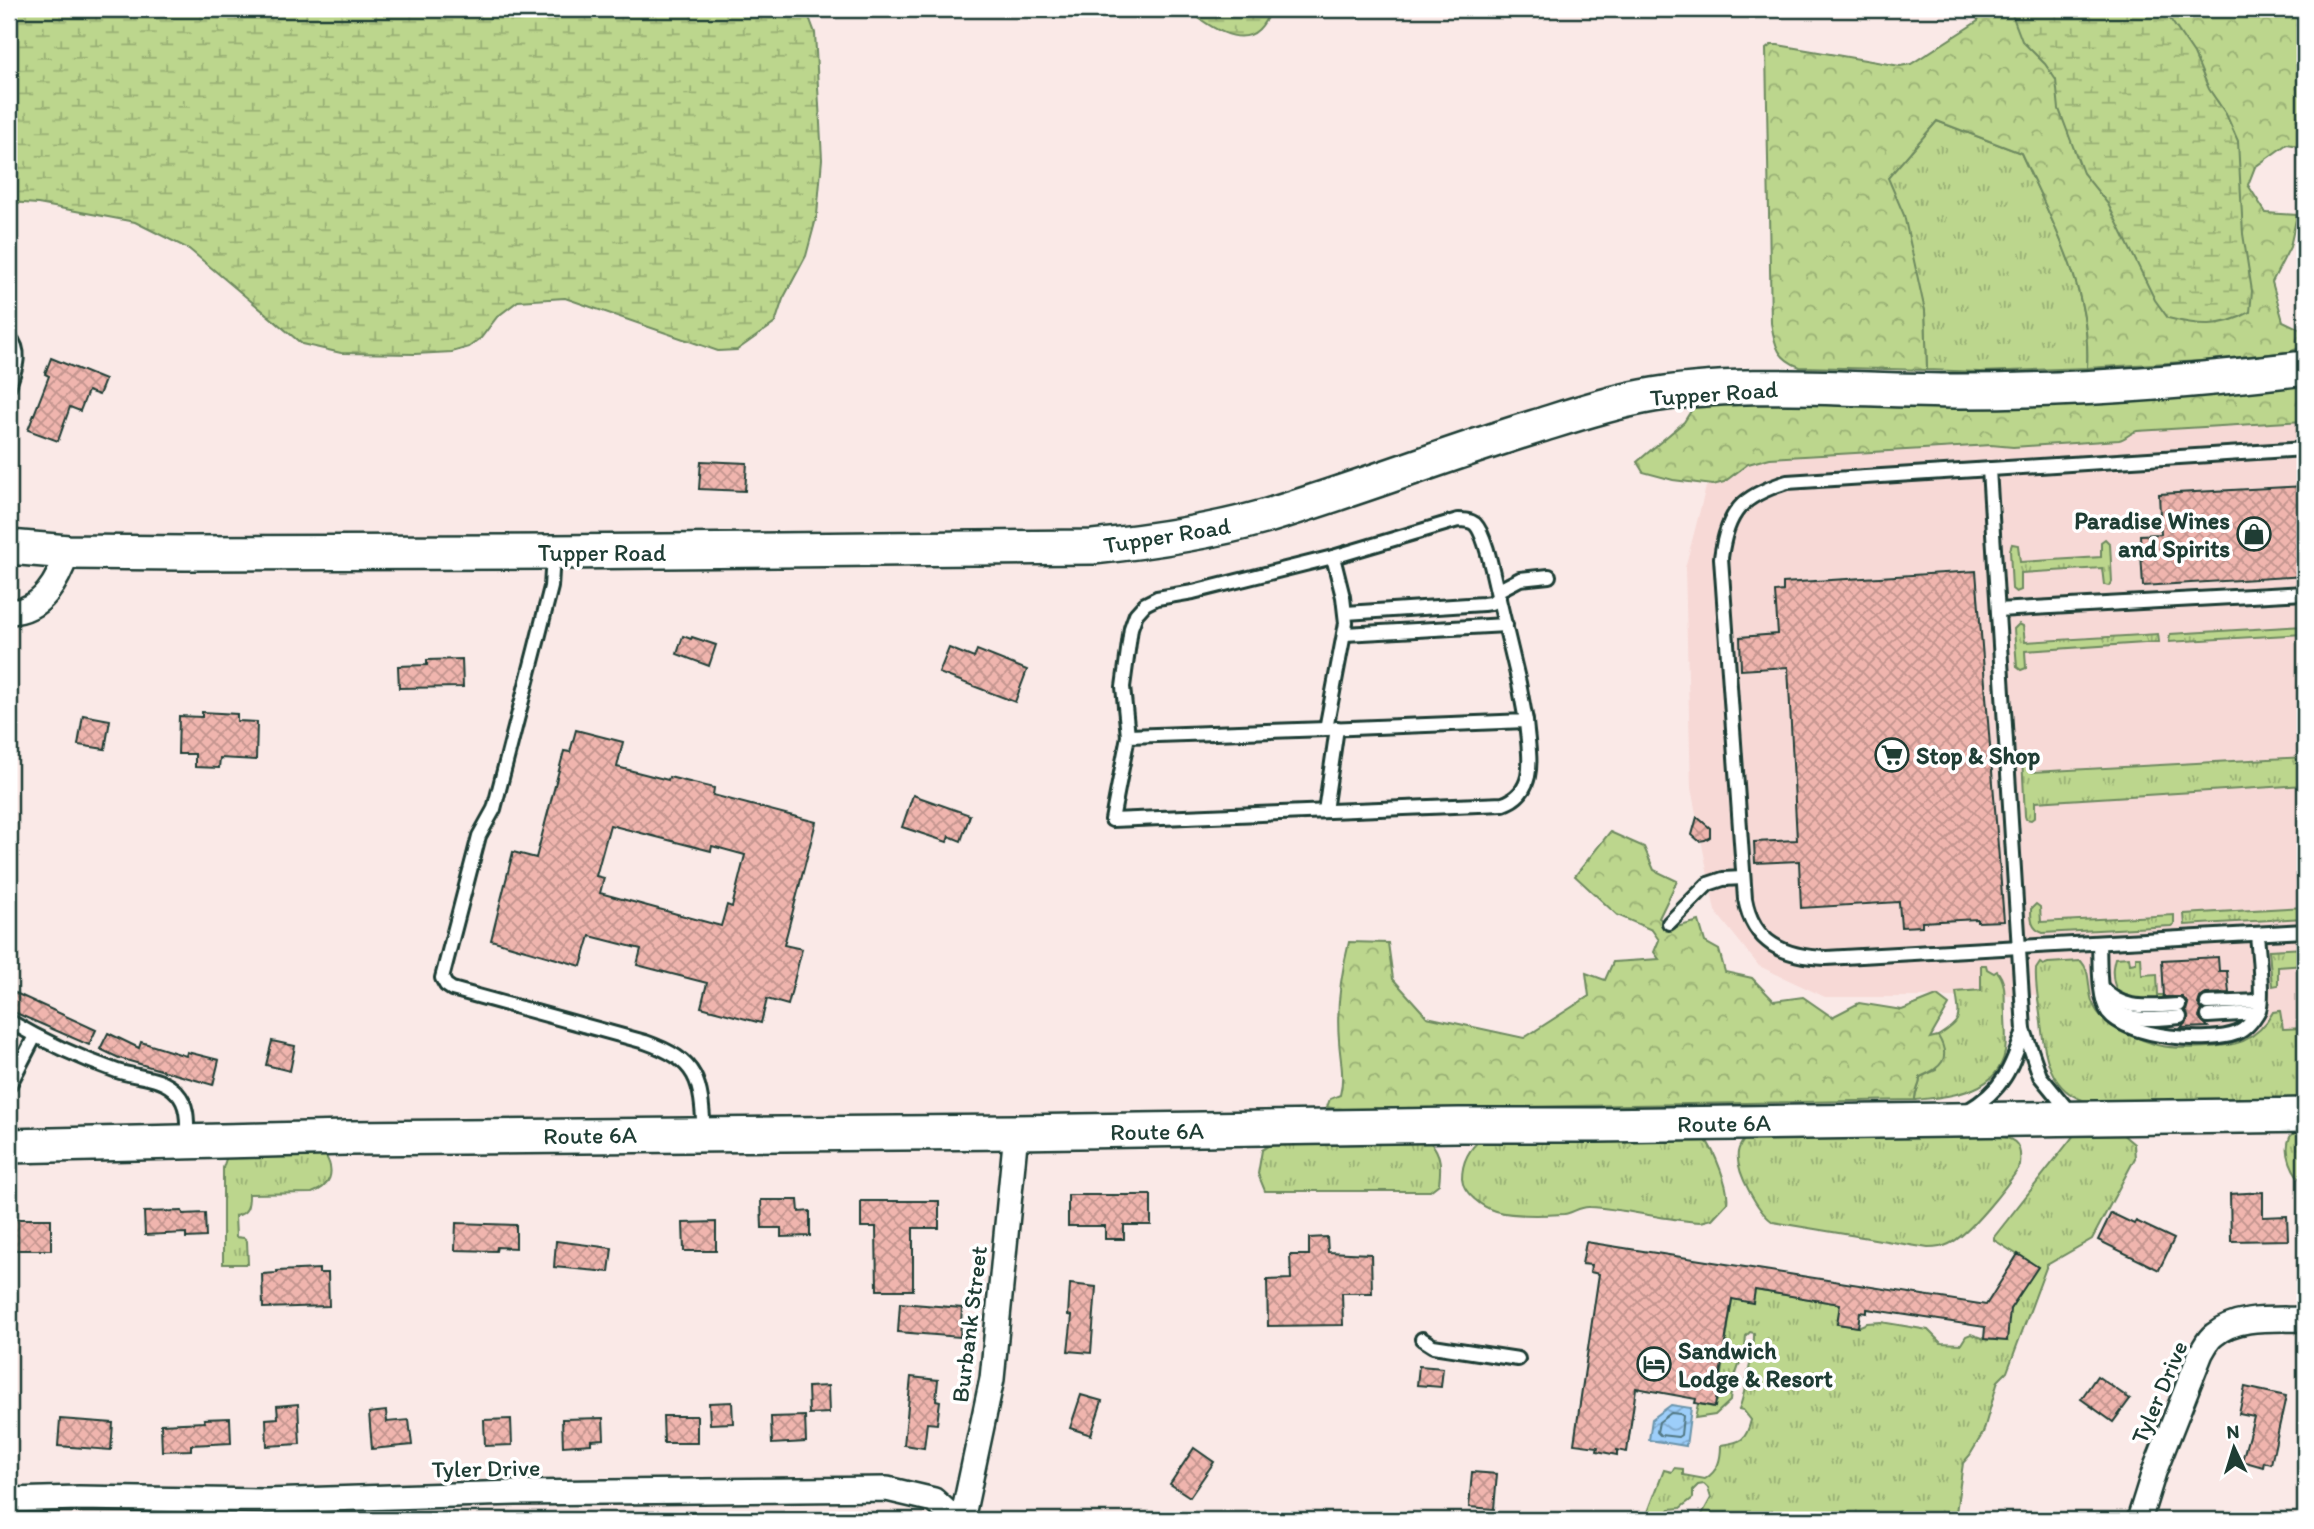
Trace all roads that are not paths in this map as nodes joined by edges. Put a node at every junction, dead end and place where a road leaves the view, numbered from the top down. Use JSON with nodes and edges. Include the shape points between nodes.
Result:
{"nodes":[{"id":1,"x":9,"y":337,"type":"edge"},
{"id":2,"x":2305,"y":368,"type":"edge"},
{"id":3,"x":9,"y":386,"type":"edge"},
{"id":4,"x":2305,"y":449,"type":"edge"},
{"id":5,"x":1989,"y":469,"type":"junction"},
{"id":6,"x":9,"y":547,"type":"edge"},
{"id":7,"x":68,"y":552,"type":"junction"},
{"id":8,"x":552,"y":552,"type":"junction"},
{"id":9,"x":1333,"y":557,"type":"junction"},
{"id":10,"x":1549,"y":576,"type":"dead end"},
{"id":11,"x":2305,"y":593,"type":"edge"},
{"id":12,"x":1498,"y":594,"type":"junction"},
{"id":13,"x":1998,"y":610,"type":"junction"},
{"id":14,"x":9,"y":612,"type":"edge"},
{"id":15,"x":1346,"y":613,"type":"junction"},
{"id":16,"x":1506,"y":625,"type":"junction"},
{"id":17,"x":1345,"y":634,"type":"junction"},
{"id":18,"x":1526,"y":721,"type":"junction"},
{"id":19,"x":1332,"y":729,"type":"junction"},
{"id":20,"x":1128,"y":736,"type":"junction"},
{"id":21,"x":1325,"y":811,"type":"junction"},
{"id":22,"x":1743,"y":878,"type":"junction"},
{"id":23,"x":1669,"y":923,"type":"dead end"},
{"id":24,"x":2305,"y":932,"type":"edge"},
{"id":25,"x":2257,"y":934,"type":"junction"},
{"id":26,"x":2099,"y":943,"type":"junction"},
{"id":27,"x":2019,"y":948,"type":"junction"},
{"id":28,"x":2103,"y":994,"type":"junction"},
{"id":29,"x":2259,"y":1004,"type":"junction"},
{"id":30,"x":2207,"y":1010,"type":"dead end"},
{"id":31,"x":2180,"y":1011,"type":"dead end"},
{"id":32,"x":9,"y":1021,"type":"edge"},
{"id":33,"x":2024,"y":1030,"type":"junction"},
{"id":34,"x":35,"y":1036,"type":"junction"},
{"id":35,"x":9,"y":1086,"type":"edge"},
{"id":36,"x":2305,"y":1115,"type":"edge"},
{"id":37,"x":2075,"y":1118,"type":"junction"},
{"id":38,"x":1951,"y":1120,"type":"junction"},
{"id":39,"x":1016,"y":1132,"type":"junction"},
{"id":40,"x":704,"y":1134,"type":"junction"},
{"id":41,"x":187,"y":1141,"type":"junction"},
{"id":42,"x":9,"y":1146,"type":"edge"},
{"id":43,"x":2305,"y":1319,"type":"edge"},
{"id":44,"x":1422,"y":1339,"type":"dead end"},
{"id":45,"x":1518,"y":1359,"type":"dead end"},
{"id":46,"x":9,"y":1500,"type":"edge"},
{"id":47,"x":959,"y":1520,"type":"edge"},
{"id":48,"x":2138,"y":1520,"type":"edge"}],
"edges":[{"from":1,"to":3,"type":"lane","via":[[18,360]]},
{"from":2,"to":8,"type":"main road","name":"Tupper Road","via":[[2212,379],[2024,390],[1695,389],[1590,409],[1263,517],[1156,541],[1034,549]]},
{"from":4,"to":5,"type":"lane"},
{"from":5,"to":13,"type":"lane"},
{"from":5,"to":22,"type":"lane","via":[[1787,482],[1737,509],[1721,558]]},
{"from":6,"to":7,"type":"main road","name":"Tupper Road"},
{"from":7,"to":8,"type":"main road","name":"Tupper Road"},
{"from":7,"to":14,"type":"street","via":[[58,581],[41,600]]},
{"from":8,"to":40,"type":"lane","via":[[553,579],[536,650],[494,809],[478,836],[442,978],[452,989],[667,1051],[696,1077]]},
{"from":9,"to":12,"type":"lane","via":[[1467,520],[1481,534]]},
{"from":9,"to":15,"type":"lane"},
{"from":9,"to":20,"type":"lane","via":[[1145,604],[1136,614],[1129,640],[1123,687]]},
{"from":10,"to":12,"type":"lane","via":[[1520,579]]},
{"from":11,"to":13,"type":"lane"},
{"from":12,"to":15,"type":"lane","via":[[1491,603],[1483,604]]},
{"from":12,"to":16,"type":"lane"},
{"from":13,"to":27,"type":"lane"},
{"from":15,"to":17,"type":"lane"},
{"from":16,"to":17,"type":"lane"},
{"from":16,"to":18,"type":"lane"},
{"from":17,"to":19,"type":"lane"},
{"from":18,"to":19,"type":"lane"},
{"from":18,"to":21,"type":"lane","via":[[1528,779],[1516,799],[1503,804]]},
{"from":19,"to":20,"type":"lane"},
{"from":19,"to":21,"type":"lane"},
{"from":20,"to":21,"type":"lane","via":[[1112,820]]},
{"from":22,"to":23,"type":"lane","via":[[1708,884]]},
{"from":22,"to":27,"type":"lane","via":[[1754,929],[1780,950],[1797,955],[1826,958]]},
{"from":24,"to":25,"type":"lane"},
{"from":25,"to":26,"type":"lane"},
{"from":25,"to":29,"type":"lane"},
{"from":26,"to":27,"type":"lane"},
{"from":26,"to":28,"type":"lane"},
{"from":27,"to":33,"type":"lane"},
{"from":28,"to":29,"type":"lane","via":[[2111,1016],[2141,1031],[2168,1037],[2228,1035],[2247,1027]]},
{"from":28,"to":31,"type":"lane","via":[[2118,1002]]},
{"from":29,"to":30,"type":"lane"},
{"from":32,"to":34,"type":"lane"},
{"from":33,"to":37,"type":"lane","via":[[2040,1076]]},
{"from":33,"to":38,"type":"lane","via":[[2008,1075],[1980,1103]]},
{"from":34,"to":35,"type":"lane"},
{"from":34,"to":41,"type":"lane","via":[[119,1072],[164,1082],[184,1102]]},
{"from":36,"to":37,"type":"main road","name":"Route 6A"},
{"from":37,"to":38,"type":"main road","name":"Route 6A"},
{"from":38,"to":39,"type":"main road","name":"Route 6A"},
{"from":39,"to":40,"type":"main road","name":"Route 6A"},
{"from":39,"to":47,"type":"street","name":"Burbank Street","via":[[992,1379]]},
{"from":40,"to":41,"type":"main road","name":"Route 6A"},
{"from":41,"to":42,"type":"main road","name":"Route 6A"},
{"from":43,"to":48,"type":"street","name":"Tyler Drive","via":[[2251,1321],[2211,1336]]},
{"from":44,"to":45,"type":"lane","via":[[1433,1346]]},
{"from":46,"to":47,"type":"street","name":"Tyler Drive","via":[[266,1501],[887,1489],[934,1500]]}]}
